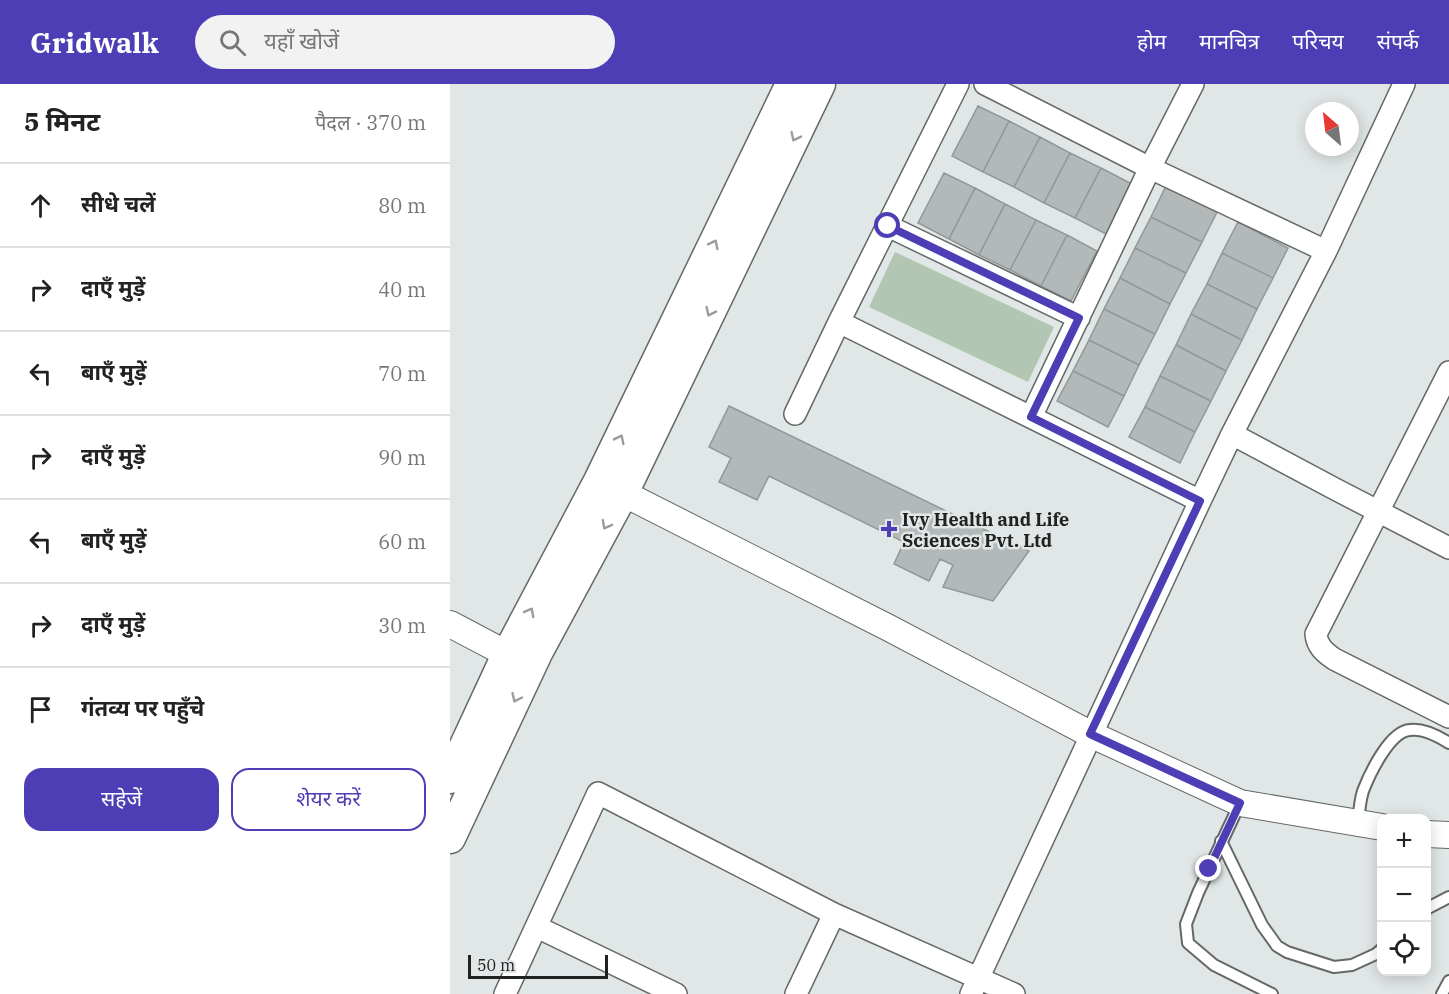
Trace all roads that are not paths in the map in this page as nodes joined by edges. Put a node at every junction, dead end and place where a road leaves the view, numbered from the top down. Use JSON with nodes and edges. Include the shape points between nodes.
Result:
{"nodes":[{"id":1,"x":791,"y":84,"type":"edge"},
{"id":2,"x":820,"y":84,"type":"edge"},
{"id":3,"x":958,"y":84,"type":"edge"},
{"id":4,"x":985,"y":84,"type":"edge"},
{"id":5,"x":1193,"y":84,"type":"edge"},
{"id":6,"x":1404,"y":84,"type":"edge"},
{"id":7,"x":1150,"y":168,"type":"junction"},
{"id":8,"x":888,"y":226,"type":"junction"},
{"id":9,"x":1326,"y":251,"type":"junction"},
{"id":10,"x":1079,"y":318,"type":"junction"},
{"id":11,"x":839,"y":322,"type":"junction"},
{"id":12,"x":1449,"y":372,"type":"edge"},
{"id":13,"x":795,"y":414,"type":"dead end"},
{"id":14,"x":1031,"y":417,"type":"junction"},
{"id":15,"x":1232,"y":434,"type":"junction"},
{"id":16,"x":611,"y":488,"type":"junction"},
{"id":17,"x":1200,"y":501,"type":"junction"},
{"id":18,"x":1378,"y":512,"type":"junction"},
{"id":19,"x":1449,"y":548,"type":"edge"},
{"id":20,"x":450,"y":624,"type":"edge"},
{"id":21,"x":519,"y":660,"type":"junction"},
{"id":22,"x":1449,"y":717,"type":"edge"},
{"id":23,"x":1090,"y":734,"type":"junction"},
{"id":24,"x":1449,"y":743,"type":"edge"},
{"id":25,"x":450,"y":778,"type":"edge"},
{"id":26,"x":1240,"y":803,"type":"junction"},
{"id":27,"x":1370,"y":825,"type":"edge"},
{"id":28,"x":1431,"y":834,"type":"edge"},
{"id":29,"x":1449,"y":836,"type":"edge"},
{"id":30,"x":450,"y":838,"type":"edge"},
{"id":31,"x":1221,"y":841,"type":"junction"},
{"id":32,"x":1449,"y":897,"type":"edge"},
{"id":33,"x":1431,"y":906,"type":"edge"},
{"id":34,"x":834,"y":914,"type":"junction"},
{"id":35,"x":537,"y":927,"type":"junction"},
{"id":36,"x":1377,"y":953,"type":"edge"},
{"id":37,"x":1449,"y":981,"type":"edge"},
{"id":38,"x":640,"y":986,"type":"edge"},
{"id":39,"x":975,"y":987,"type":"edge"},
{"id":40,"x":505,"y":994,"type":"edge"},
{"id":41,"x":676,"y":994,"type":"edge"},
{"id":42,"x":796,"y":994,"type":"edge"},
{"id":43,"x":1014,"y":994,"type":"edge"},
{"id":44,"x":1272,"y":994,"type":"edge"},
{"id":45,"x":1442,"y":994,"type":"edge"}],
"edges":[{"from":16,"to":1,"type":"main road","one_way":true},
{"from":2,"to":16,"type":"main road","one_way":true},
{"from":3,"to":8,"type":"street"},
{"from":4,"to":7,"type":"street"},
{"from":5,"to":7,"type":"street"},
{"from":6,"to":9,"type":"street"},
{"from":7,"to":9,"type":"street"},
{"from":7,"to":10,"type":"street"},
{"from":8,"to":10,"type":"street"},
{"from":8,"to":11,"type":"street"},
{"from":9,"to":15,"type":"street"},
{"from":10,"to":14,"type":"street"},
{"from":11,"to":13,"type":"street"},
{"from":11,"to":14,"type":"street"},
{"from":12,"to":18,"type":"street"},
{"from":14,"to":17,"type":"street"},
{"from":15,"to":17,"type":"street"},
{"from":15,"to":18,"type":"street"},
{"from":16,"to":21,"type":"main road"},
{"from":16,"to":23,"type":"street"},
{"from":17,"to":23,"type":"street"},
{"from":18,"to":19,"type":"street"},
{"from":18,"to":22,"type":"street","via":[[1316,634],[1317,642],[1334,659]]},
{"from":20,"to":21,"type":"street"},
{"from":21,"to":25,"type":"main road"},
{"from":21,"to":30,"type":"main road","one_way":true},
{"from":23,"to":26,"type":"street"},
{"from":23,"to":39,"type":"street"},
{"from":24,"to":27,"type":"lane","via":[[1424,731],[1409,729],[1396,735],[1363,791]]},
{"from":26,"to":27,"type":"street"},
{"from":26,"to":31,"type":"lane"},
{"from":28,"to":29,"type":"street"},
{"from":31,"to":36,"type":"lane","via":[[1262,925],[1277,946],[1334,967],[1352,965]]},
{"from":31,"to":44,"type":"lane","via":[[1186,924],[1188,943],[1214,965]]},
{"from":32,"to":33,"type":"lane"},
{"from":34,"to":35,"type":"street","via":[[598,793]]},
{"from":34,"to":39,"type":"street"},
{"from":34,"to":42,"type":"street"},
{"from":35,"to":38,"type":"street"},
{"from":35,"to":40,"type":"street"},
{"from":37,"to":45,"type":"lane"},
{"from":38,"to":41,"type":"street"},
{"from":39,"to":43,"type":"street"}]}
